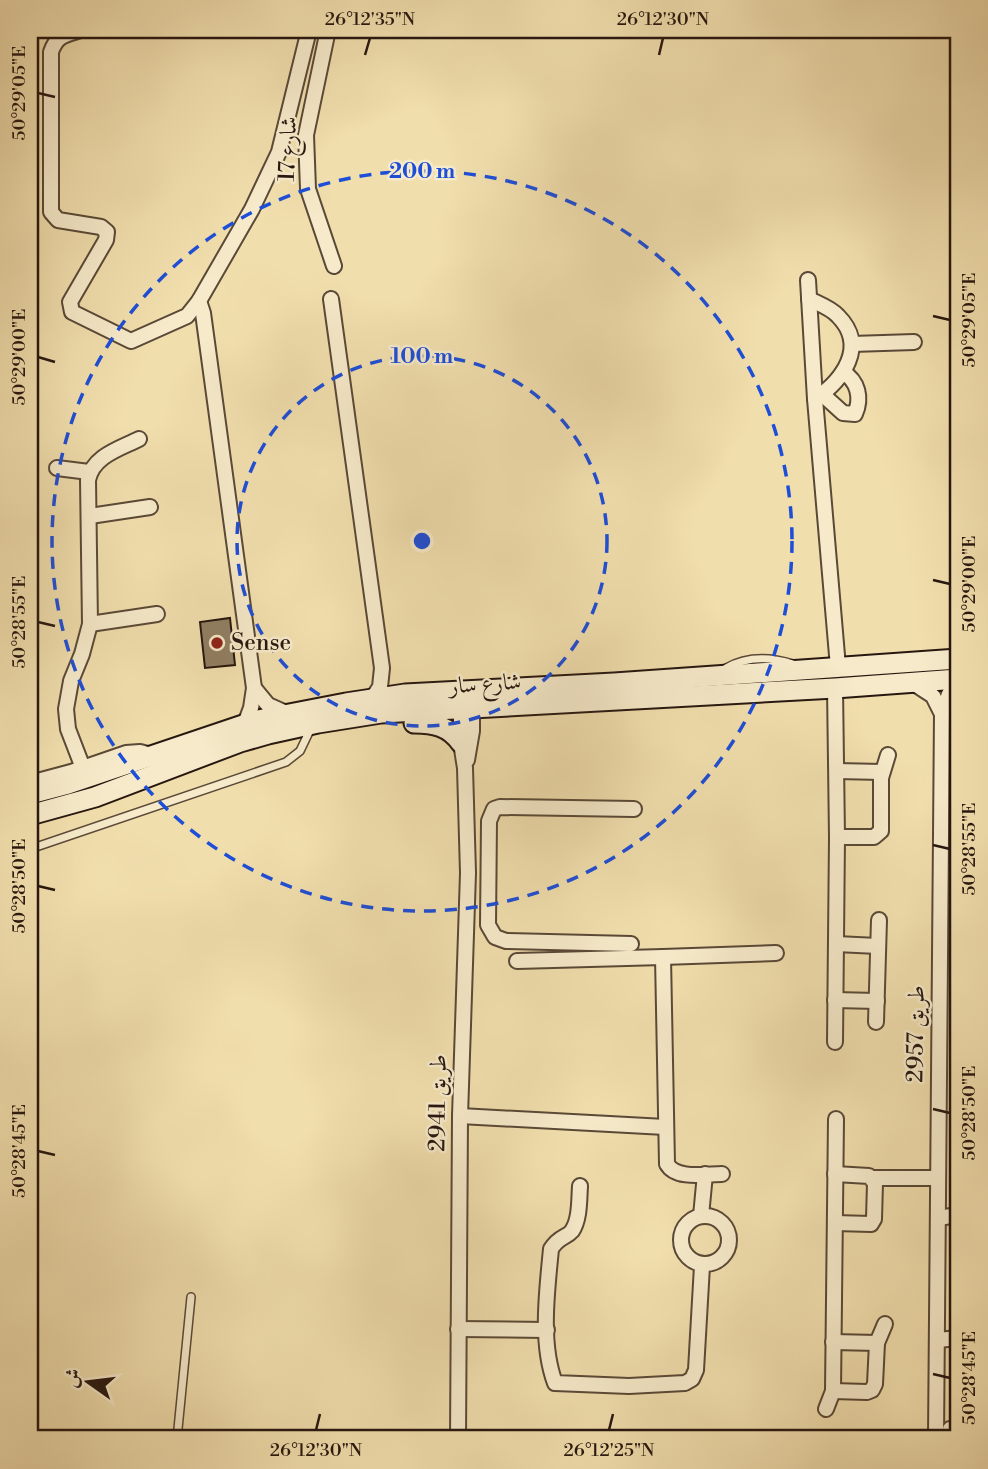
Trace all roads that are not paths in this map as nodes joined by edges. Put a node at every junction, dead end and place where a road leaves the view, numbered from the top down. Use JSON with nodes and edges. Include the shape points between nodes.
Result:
{"nodes":[{"id":1,"x":81,"y":30,"type":"edge"},
{"id":2,"x":309,"y":30,"type":"edge"},
{"id":3,"x":328,"y":30,"type":"edge"},
{"id":4,"x":334,"y":266,"type":"dead end"},
{"id":5,"x":808,"y":280,"type":"dead end"},
{"id":6,"x":331,"y":299,"type":"dead end"},
{"id":7,"x":809,"y":299,"type":"junction"},
{"id":8,"x":199,"y":301,"type":"junction"},
{"id":9,"x":914,"y":342,"type":"dead end"},
{"id":10,"x":852,"y":344,"type":"junction"},
{"id":11,"x":844,"y":372,"type":"junction"},
{"id":12,"x":818,"y":396,"type":"junction"},
{"id":13,"x":139,"y":439,"type":"dead end"},
{"id":14,"x":57,"y":468,"type":"dead end"},
{"id":15,"x":89,"y":472,"type":"junction"},
{"id":16,"x":150,"y":507,"type":"dead end"},
{"id":17,"x":90,"y":516,"type":"junction"},
{"id":18,"x":157,"y":614,"type":"dead end"},
{"id":19,"x":90,"y":624,"type":"junction"},
{"id":20,"x":958,"y":659,"type":"edge"},
{"id":21,"x":838,"y":667,"type":"junction"},
{"id":22,"x":382,"y":668,"type":"junction"},
{"id":23,"x":958,"y":679,"type":"edge"},
{"id":24,"x":910,"y":682,"type":"junction"},
{"id":25,"x":958,"y":685,"type":"edge"},
{"id":26,"x":254,"y":688,"type":"junction"},
{"id":27,"x":835,"y":688,"type":"junction"},
{"id":28,"x":405,"y":694,"type":"junction"},
{"id":29,"x":372,"y":699,"type":"junction"},
{"id":30,"x":466,"y":701,"type":"junction"},
{"id":31,"x":286,"y":713,"type":"junction"},
{"id":32,"x":943,"y":713,"type":"junction"},
{"id":33,"x":347,"y":718,"type":"junction"},
{"id":34,"x":245,"y":724,"type":"junction"},
{"id":35,"x":312,"y":724,"type":"junction"},
{"id":36,"x":461,"y":743,"type":"junction"},
{"id":37,"x":152,"y":755,"type":"junction"},
{"id":38,"x":888,"y":755,"type":"dead end"},
{"id":39,"x":83,"y":768,"type":"junction"},
{"id":40,"x":465,"y":768,"type":"junction"},
{"id":41,"x":837,"y":771,"type":"junction"},
{"id":42,"x":882,"y":772,"type":"junction"},
{"id":43,"x":30,"y":783,"type":"edge"},
{"id":44,"x":30,"y":794,"type":"edge"},
{"id":45,"x":634,"y":809,"type":"dead end"},
{"id":46,"x":30,"y":815,"type":"edge"},
{"id":47,"x":837,"y":837,"type":"junction"},
{"id":48,"x":30,"y":849,"type":"edge"},
{"id":49,"x":468,"y":873,"type":"junction"},
{"id":50,"x":488,"y":873,"type":"junction"},
{"id":51,"x":879,"y":920,"type":"dead end"},
{"id":52,"x":631,"y":944,"type":"dead end"},
{"id":53,"x":836,"y":944,"type":"junction"},
{"id":54,"x":878,"y":946,"type":"junction"},
{"id":55,"x":776,"y":953,"type":"dead end"},
{"id":56,"x":663,"y":957,"type":"junction"},
{"id":57,"x":517,"y":961,"type":"dead end"},
{"id":58,"x":835,"y":1000,"type":"junction"},
{"id":59,"x":877,"y":1001,"type":"junction"},
{"id":60,"x":876,"y":1022,"type":"dead end"},
{"id":61,"x":835,"y":1042,"type":"dead end"},
{"id":62,"x":460,"y":1116,"type":"junction"},
{"id":63,"x":836,"y":1119,"type":"dead end"},
{"id":64,"x":665,"y":1126,"type":"junction"},
{"id":65,"x":705,"y":1174,"type":"junction"},
{"id":66,"x":722,"y":1174,"type":"dead end"},
{"id":67,"x":835,"y":1174,"type":"junction"},
{"id":68,"x":873,"y":1178,"type":"junction"},
{"id":69,"x":937,"y":1178,"type":"junction"},
{"id":70,"x":580,"y":1186,"type":"dead end"},
{"id":71,"x":958,"y":1215,"type":"edge"},
{"id":72,"x":701,"y":1216,"type":"junction"},
{"id":73,"x":938,"y":1218,"type":"junction"},
{"id":74,"x":835,"y":1223,"type":"junction"},
{"id":75,"x":702,"y":1266,"type":"junction"},
{"id":76,"x":191,"y":1297,"type":"dead end"},
{"id":77,"x":885,"y":1324,"type":"dead end"},
{"id":78,"x":458,"y":1329,"type":"junction"},
{"id":79,"x":547,"y":1330,"type":"junction"},
{"id":80,"x":958,"y":1338,"type":"edge"},
{"id":81,"x":939,"y":1340,"type":"junction"},
{"id":82,"x":833,"y":1342,"type":"junction"},
{"id":83,"x":877,"y":1343,"type":"junction"},
{"id":84,"x":833,"y":1391,"type":"junction"},
{"id":85,"x":826,"y":1409,"type":"dead end"},
{"id":86,"x":177,"y":1439,"type":"edge"},
{"id":87,"x":458,"y":1439,"type":"edge"},
{"id":88,"x":936,"y":1439,"type":"edge"}],
"edges":[{"from":1,"to":8,"type":"street","via":[[55,41],[51,52],[51,212],[58,220],[107,232],[69,308],[131,341],[187,316]]},
{"from":2,"to":8,"type":"street","via":[[279,152]]},
{"from":3,"to":4,"type":"street","name":"شارع 17","via":[[306,135],[308,189]]},
{"from":5,"to":7,"type":"street"},
{"from":6,"to":22,"type":"street"},
{"from":7,"to":10,"type":"street","via":[[840,317]]},
{"from":7,"to":12,"type":"street"},
{"from":8,"to":26,"type":"street"},
{"from":9,"to":10,"type":"street"},
{"from":10,"to":11,"type":"street"},
{"from":11,"to":12,"type":"street"},
{"from":11,"to":12,"type":"street","via":[[857,388],[855,414],[843,413]]},
{"from":12,"to":21,"type":"street"},
{"from":13,"to":15,"type":"street","via":[[99,459]]},
{"from":14,"to":15,"type":"street"},
{"from":15,"to":17,"type":"street"},
{"from":16,"to":17,"type":"street"},
{"from":17,"to":19,"type":"street"},
{"from":18,"to":19,"type":"street"},
{"from":19,"to":39,"type":"street","via":[[66,709],[68,729]]},
{"from":20,"to":21,"type":"street","name":"شارع سار"},
{"from":21,"to":30,"type":"street","name":"شارع سار","via":[[716,674]]},
{"from":22,"to":28,"type":"street"},
{"from":22,"to":29,"type":"street","via":[[380,687]]},
{"from":23,"to":24,"type":"street","name":"شارع سار"},
{"from":24,"to":27,"type":"street","name":"شارع سار"},
{"from":24,"to":32,"type":"street","via":[[933,696]]},
{"from":25,"to":32,"type":"street","name":"طريق 2957","via":[[949,694]]},
{"from":26,"to":31,"type":"street","via":[[268,705]]},
{"from":26,"to":34,"type":"street"},
{"from":27,"to":30,"type":"street","name":"شارع سار"},
{"from":27,"to":41,"type":"street"},
{"from":28,"to":29,"type":"street","name":"شارع سار"},
{"from":28,"to":30,"type":"street","name":"شارع سار"},
{"from":29,"to":31,"type":"street","name":"شارع سار"},
{"from":30,"to":33,"type":"street","name":"شارع سار"},
{"from":30,"to":36,"type":"street","name":"طريق 2941"},
{"from":30,"to":40,"type":"street","name":"طريق 2941","via":[[471,743]]},
{"from":31,"to":34,"type":"street","name":"شارع سار"},
{"from":32,"to":69,"type":"street","name":"طريق 2957"},
{"from":33,"to":35,"type":"street","name":"شارع سار"},
{"from":33,"to":36,"type":"street","via":[[367,723],[435,724]]},
{"from":34,"to":37,"type":"street","name":"شارع سار"},
{"from":35,"to":46,"type":"street","name":"شارع سار","via":[[240,742],[95,797]]},
{"from":35,"to":48,"type":"lane","via":[[300,751],[286,762]]},
{"from":36,"to":40,"type":"street","name":"طريق 2941"},
{"from":37,"to":39,"type":"street","via":[[133,752]]},
{"from":37,"to":44,"type":"street","name":"شارع سار"},
{"from":38,"to":42,"type":"street"},
{"from":39,"to":43,"type":"street"},
{"from":40,"to":49,"type":"street","name":"طريق 2941"},
{"from":41,"to":42,"type":"street"},
{"from":41,"to":47,"type":"street"},
{"from":42,"to":47,"type":"street","via":[[880,834]]},
{"from":45,"to":50,"type":"street","via":[[494,809],[489,821]]},
{"from":47,"to":53,"type":"street"},
{"from":49,"to":50,"type":"street"},
{"from":49,"to":62,"type":"street","name":"طريق 2941"},
{"from":50,"to":52,"type":"street","via":[[488,925],[495,937]]},
{"from":51,"to":54,"type":"street"},
{"from":53,"to":54,"type":"street"},
{"from":53,"to":58,"type":"street"},
{"from":54,"to":59,"type":"street"},
{"from":55,"to":56,"type":"street"},
{"from":56,"to":57,"type":"street"},
{"from":56,"to":64,"type":"street"},
{"from":58,"to":59,"type":"street"},
{"from":58,"to":61,"type":"street"},
{"from":59,"to":60,"type":"street"},
{"from":62,"to":64,"type":"street"},
{"from":62,"to":78,"type":"street","name":"طريق 2941"},
{"from":63,"to":67,"type":"street"},
{"from":64,"to":65,"type":"street","via":[[671,1171]]},
{"from":65,"to":66,"type":"street"},
{"from":65,"to":72,"type":"street"},
{"from":67,"to":68,"type":"street"},
{"from":67,"to":74,"type":"street"},
{"from":68,"to":69,"type":"street"},
{"from":68,"to":74,"type":"street","via":[[873,1222]]},
{"from":69,"to":73,"type":"street","name":"طريق 2957"},
{"from":70,"to":79,"type":"street","via":[[576,1220],[570,1233],[551,1249]]},
{"from":71,"to":73,"type":"street"},
{"from":72,"to":75,"type":"street","via":[[689,1221],[680,1240],[688,1258]]},
{"from":72,"to":75,"type":"street","via":[[719,1220],[729,1243],[720,1259]]},
{"from":73,"to":81,"type":"street","name":"طريق 2957"},
{"from":74,"to":82,"type":"street"},
{"from":75,"to":79,"type":"street","via":[[696,1370],[685,1383],[555,1383]]},
{"from":76,"to":86,"type":"lane"},
{"from":77,"to":83,"type":"street"},
{"from":78,"to":79,"type":"street"},
{"from":78,"to":87,"type":"street","name":"طريق 2941"},
{"from":80,"to":81,"type":"street"},
{"from":81,"to":88,"type":"street","name":"طريق 2957"},
{"from":82,"to":83,"type":"street"},
{"from":82,"to":84,"type":"street"},
{"from":83,"to":84,"type":"street","via":[[872,1390]]},
{"from":84,"to":85,"type":"street"}]}
